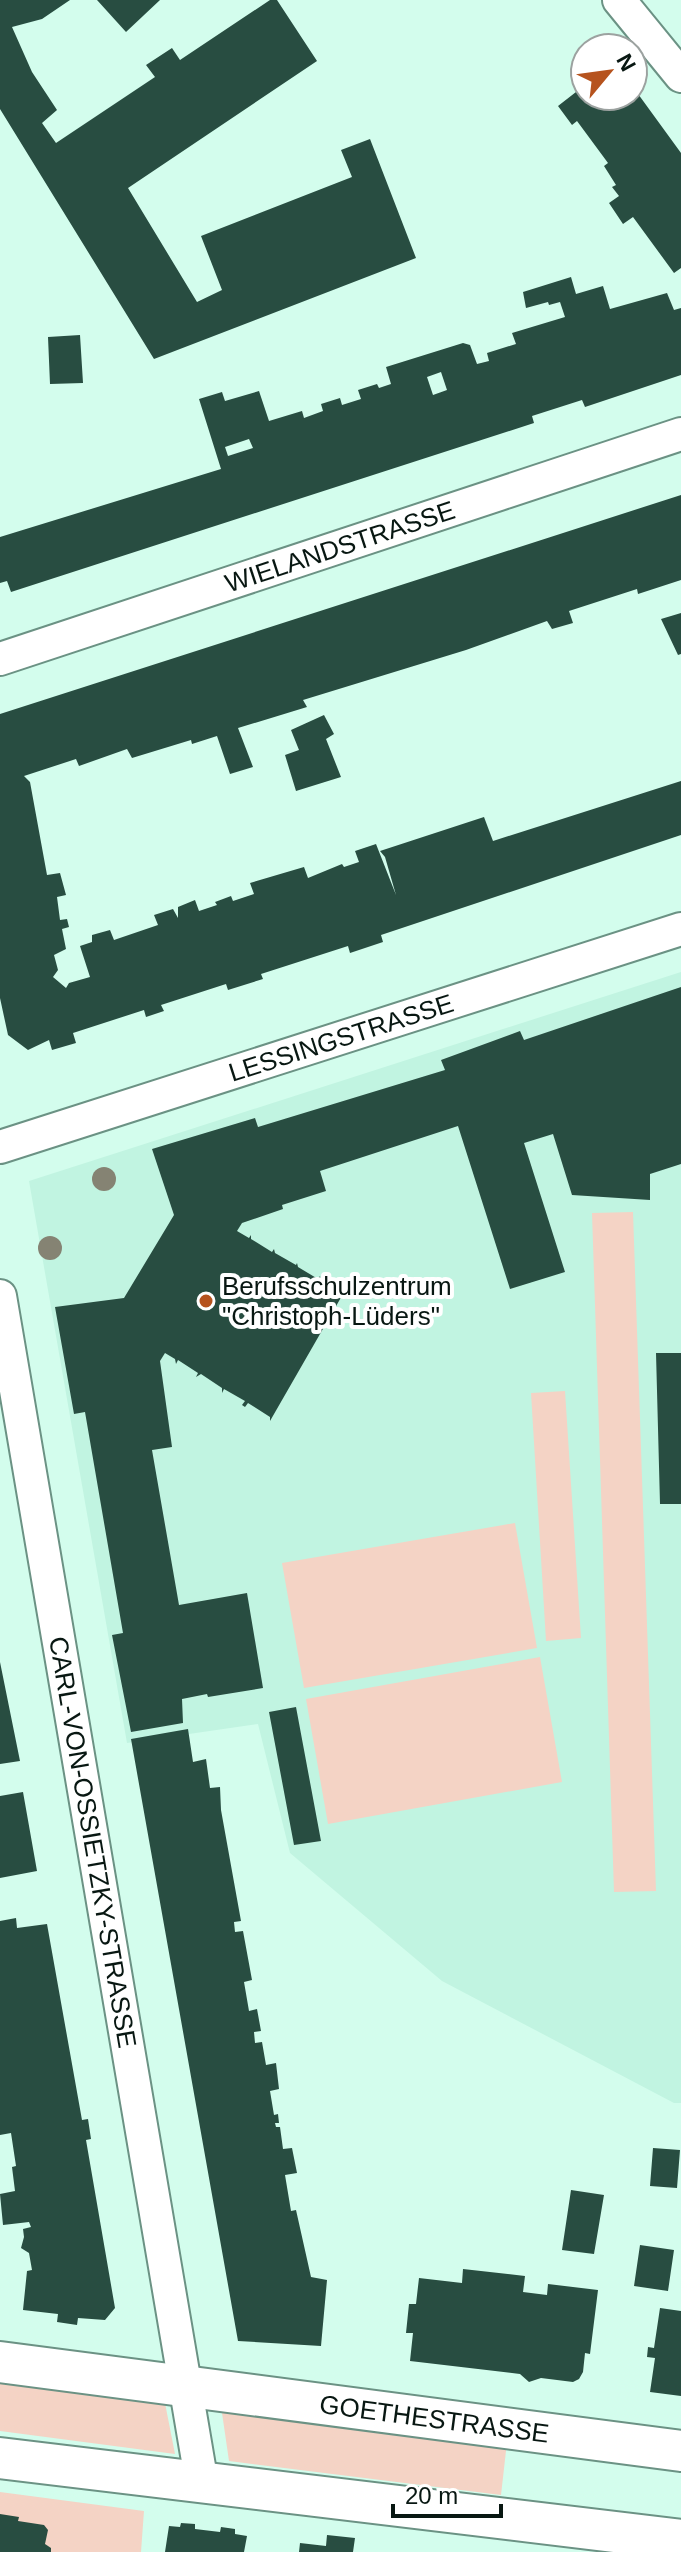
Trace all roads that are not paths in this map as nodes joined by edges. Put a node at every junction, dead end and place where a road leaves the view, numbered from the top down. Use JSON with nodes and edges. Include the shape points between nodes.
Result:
{"nodes":[{"id":1,"x":619,"y":0,"type":"edge"},
{"id":2,"x":681,"y":76,"type":"edge"},
{"id":3,"x":681,"y":434,"type":"edge"},
{"id":4,"x":0,"y":659,"type":"edge"},
{"id":5,"x":681,"y":929,"type":"edge"},
{"id":6,"x":0,"y":1147,"type":"edge"},
{"id":7,"x":0,"y":1296,"type":"edge"},
{"id":8,"x":0,"y":2362,"type":"edge"},
{"id":9,"x":186,"y":2387,"type":"junction"},
{"id":10,"x":681,"y":2451,"type":"edge"},
{"id":11,"x":0,"y":2458,"type":"edge"},
{"id":12,"x":202,"y":2484,"type":"junction"},
{"id":13,"x":681,"y":2540,"type":"edge"}],
"edges":[{"from":1,"to":2,"type":"street"},
{"from":3,"to":4,"type":"street","name":"WIELANDSTRASSE"},
{"from":5,"to":6,"type":"street","name":"LESSINGSTRASSE"},
{"from":7,"to":9,"type":"street","name":"CARL-VON-OSSIETZKY-STRASSE"},
{"from":8,"to":9,"type":"street","name":"GOETHESTRASSE"},
{"from":9,"to":10,"type":"street","name":"GOETHESTRASSE"},
{"from":9,"to":12,"type":"street"},
{"from":11,"to":12,"type":"street"},
{"from":12,"to":13,"type":"street"}]}
